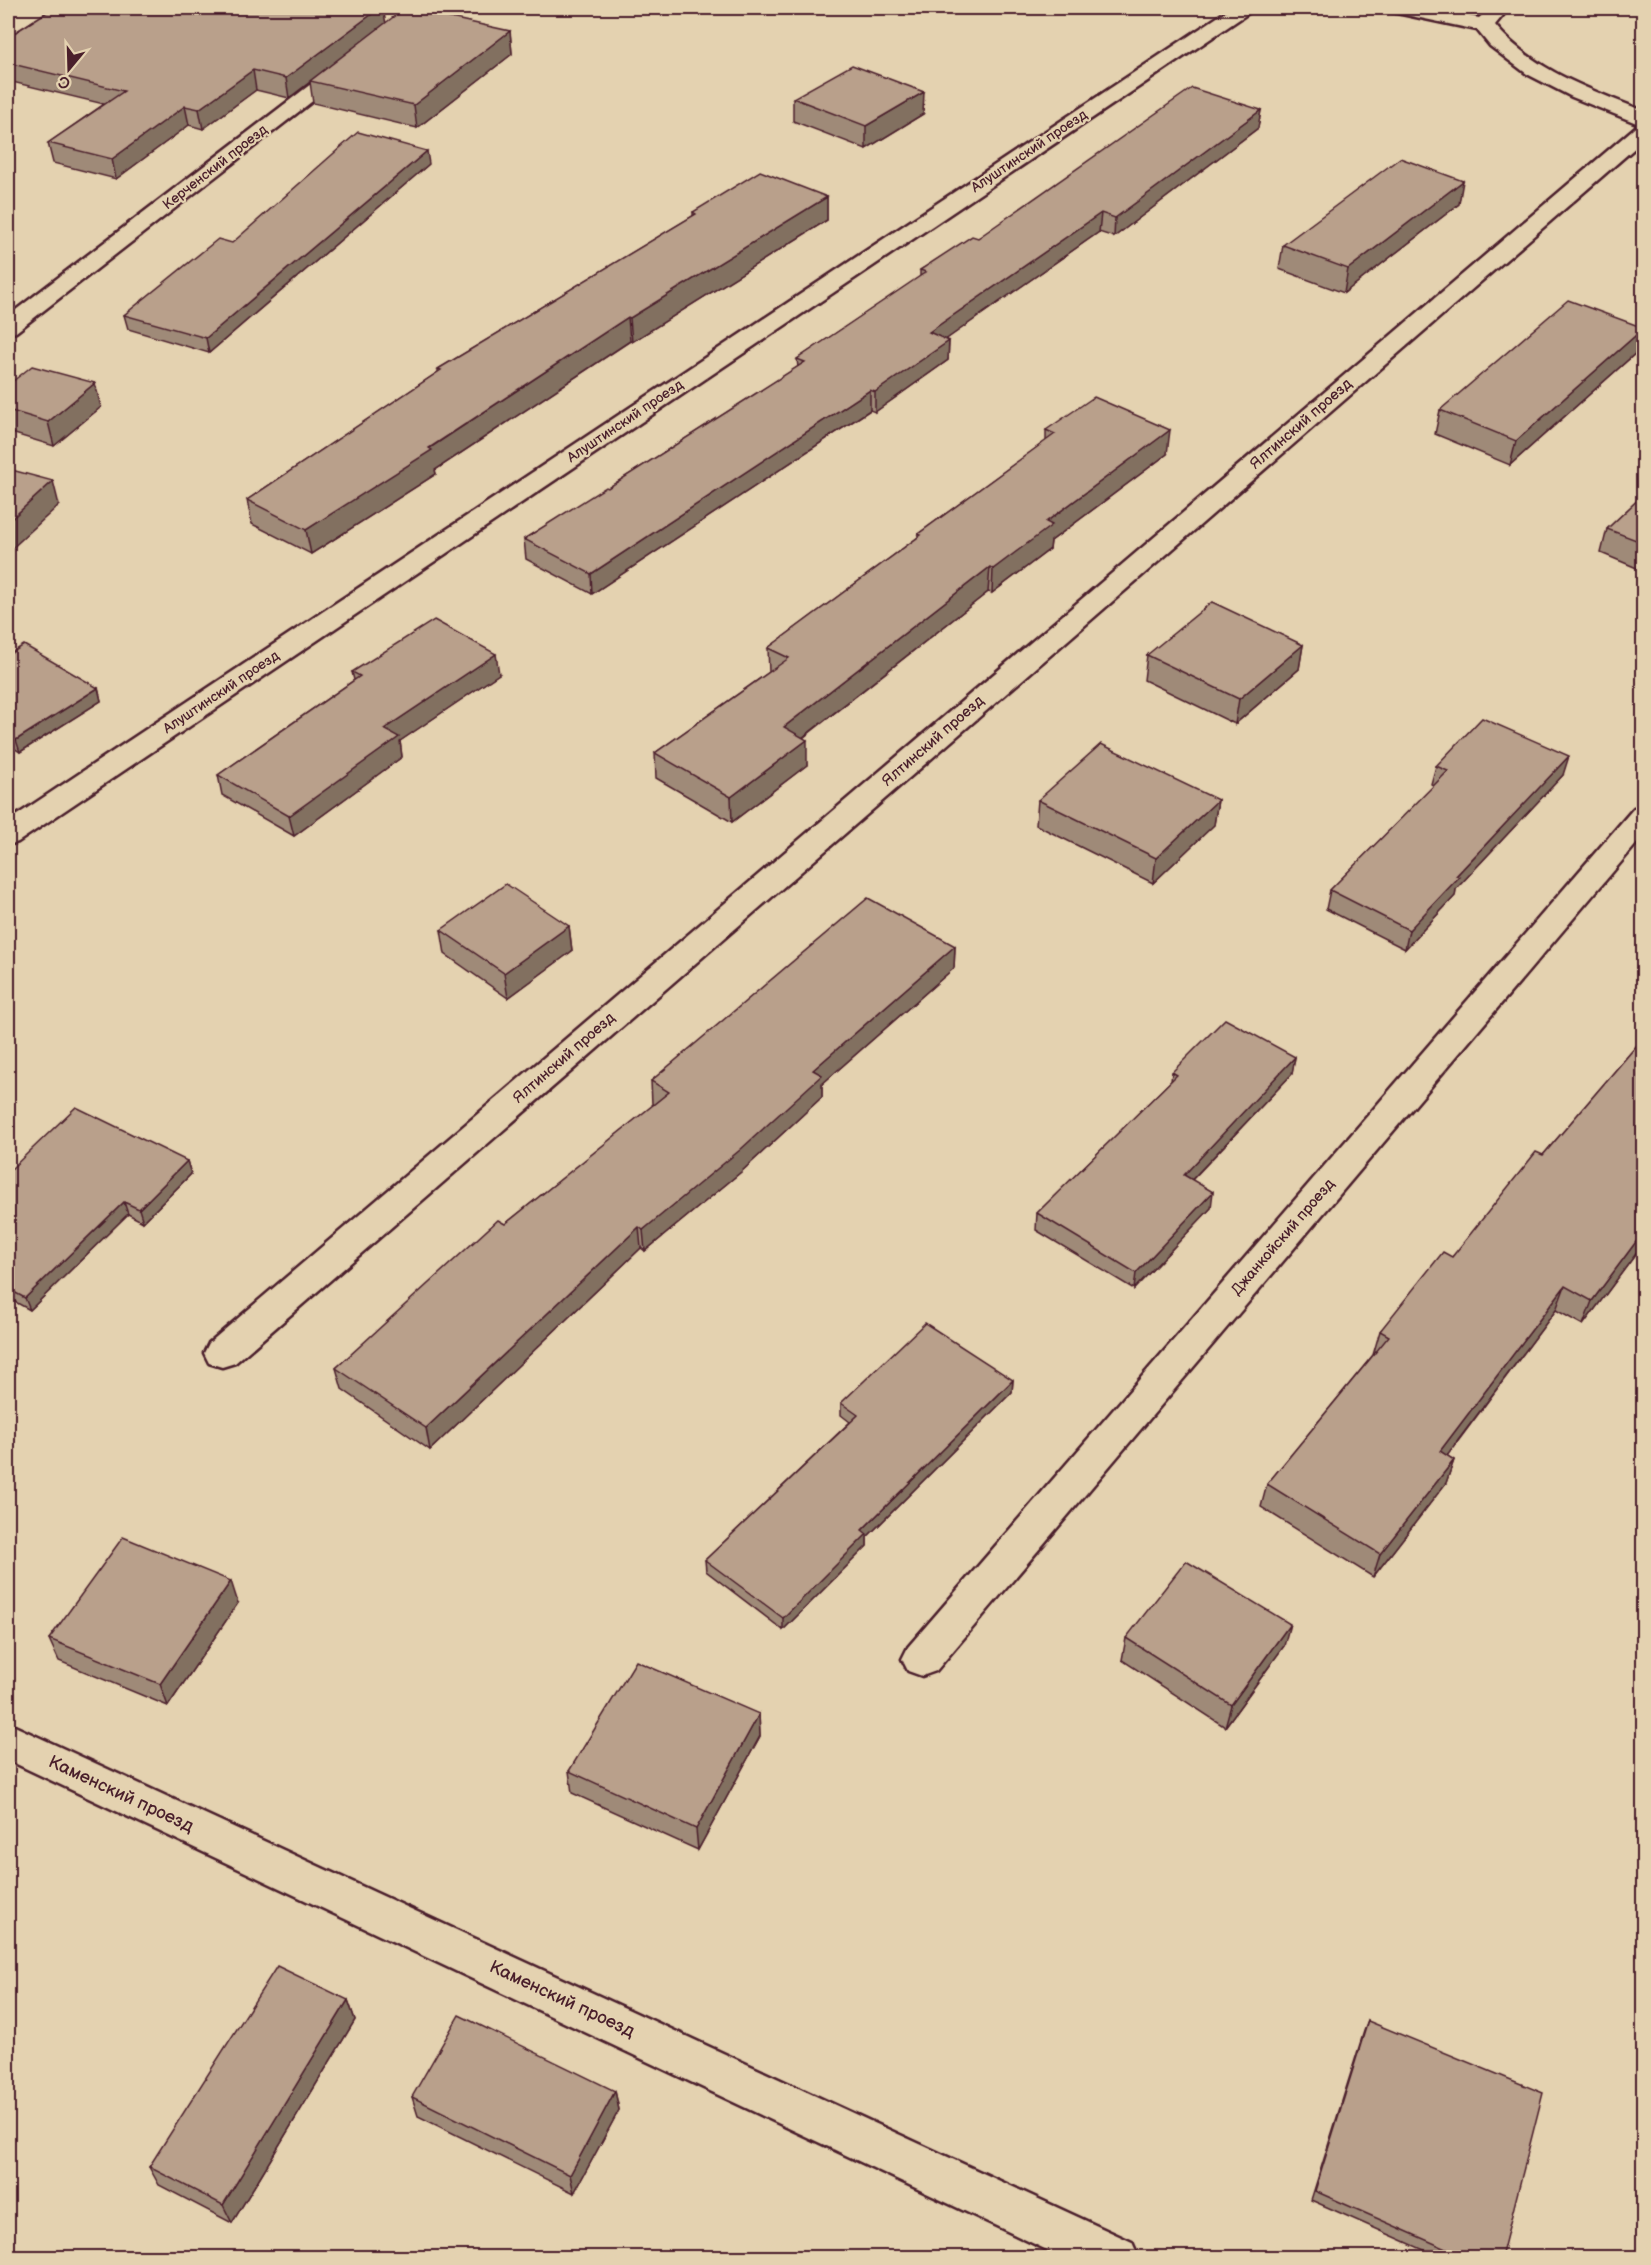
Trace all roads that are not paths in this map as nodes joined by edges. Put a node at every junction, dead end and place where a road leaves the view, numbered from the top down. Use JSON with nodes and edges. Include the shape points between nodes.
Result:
{"nodes":[{"id":1,"x":422,"y":8,"type":"edge"},
{"id":2,"x":1243,"y":8,"type":"edge"},
{"id":3,"x":1399,"y":8,"type":"edge"},
{"id":4,"x":1500,"y":8,"type":"edge"},
{"id":5,"x":1485,"y":25,"type":"junction"},
{"id":6,"x":1644,"y":119,"type":"edge"},
{"id":7,"x":1644,"y":129,"type":"edge"},
{"id":8,"x":8,"y":327,"type":"edge"},
{"id":9,"x":1644,"y":815,"type":"edge"},
{"id":10,"x":8,"y":835,"type":"edge"},
{"id":11,"x":222,"y":1353,"type":"dead end"},
{"id":12,"x":922,"y":1659,"type":"dead end"},
{"id":13,"x":8,"y":1741,"type":"edge"},
{"id":14,"x":1116,"y":2258,"type":"edge"}],
"edges":[{"from":1,"to":8,"type":"street","name":"Керченский проезд"},
{"from":2,"to":10,"type":"street","name":"Алуштинский проезд"},
{"from":3,"to":5,"type":"street"},
{"from":4,"to":5,"type":"street"},
{"from":5,"to":6,"type":"street","via":[[1505,49],[1537,69]]},
{"from":7,"to":11,"type":"street","name":"Ялтинский проезд"},
{"from":9,"to":12,"type":"street","name":"Джанкойский проезд"},
{"from":13,"to":14,"type":"street","name":"Каменский проезд"}]}
